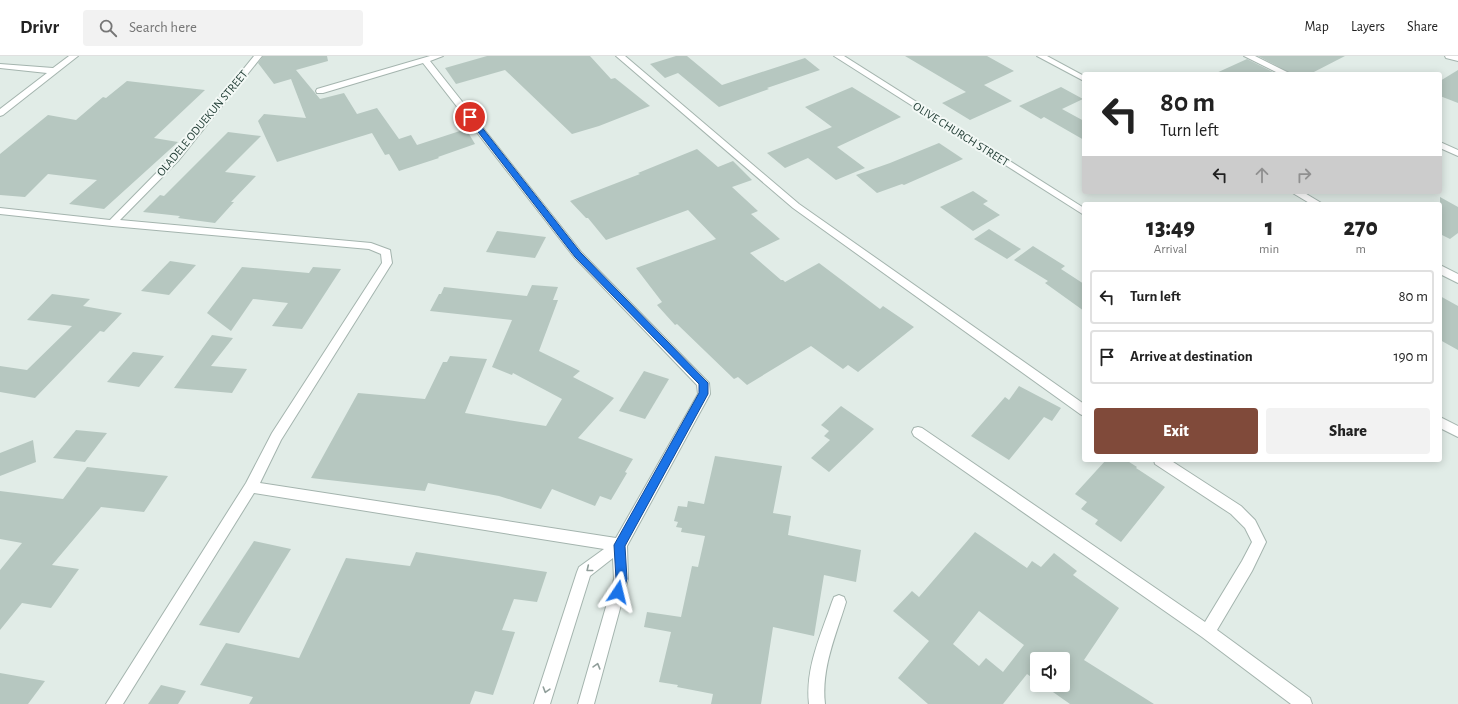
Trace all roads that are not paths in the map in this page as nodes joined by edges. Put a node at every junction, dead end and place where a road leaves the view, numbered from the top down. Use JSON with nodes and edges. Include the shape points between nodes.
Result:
{"nodes":[{"id":1,"x":74,"y":56,"type":"edge"},
{"id":2,"x":258,"y":56,"type":"edge"},
{"id":3,"x":439,"y":56,"type":"edge"},
{"id":4,"x":620,"y":56,"type":"edge"},
{"id":5,"x":838,"y":56,"type":"edge"},
{"id":6,"x":1041,"y":56,"type":"edge"},
{"id":7,"x":1248,"y":56,"type":"edge"},
{"id":8,"x":1449,"y":56,"type":"edge"},
{"id":9,"x":425,"y":60,"type":"junction"},
{"id":10,"x":1458,"y":60,"type":"edge"},
{"id":11,"x":0,"y":66,"type":"edge"},
{"id":12,"x":54,"y":71,"type":"junction"},
{"id":13,"x":1283,"y":72,"type":"edge"},
{"id":14,"x":1082,"y":78,"type":"edge"},
{"id":15,"x":320,"y":91,"type":"dead end"},
{"id":16,"x":0,"y":113,"type":"edge"},
{"id":17,"x":1442,"y":146,"type":"edge"},
{"id":18,"x":1458,"y":153,"type":"edge"},
{"id":19,"x":1300,"y":194,"type":"edge"},
{"id":20,"x":1314,"y":202,"type":"edge"},
{"id":21,"x":0,"y":211,"type":"edge"},
{"id":22,"x":1082,"y":211,"type":"edge"},
{"id":23,"x":112,"y":223,"type":"junction"},
{"id":24,"x":1442,"y":270,"type":"edge"},
{"id":25,"x":1458,"y":279,"type":"edge"},
{"id":26,"x":1082,"y":410,"type":"edge"},
{"id":27,"x":1442,"y":423,"type":"edge"},
{"id":28,"x":918,"y":432,"type":"dead end"},
{"id":29,"x":1458,"y":432,"type":"edge"},
{"id":30,"x":1163,"y":462,"type":"edge"},
{"id":31,"x":251,"y":486,"type":"junction"},
{"id":32,"x":620,"y":545,"type":"junction"},
{"id":33,"x":839,"y":602,"type":"dead end"},
{"id":34,"x":1207,"y":632,"type":"junction"},
{"id":35,"x":114,"y":704,"type":"edge"},
{"id":36,"x":542,"y":704,"type":"edge"},
{"id":37,"x":586,"y":704,"type":"edge"},
{"id":38,"x":817,"y":704,"type":"edge"},
{"id":39,"x":1304,"y":704,"type":"edge"}],
"edges":[{"from":1,"to":12,"type":"street"},
{"from":2,"to":23,"type":"street","name":"OLADELE ODUEKUN STREET","via":[[176,158]]},
{"from":3,"to":9,"type":"street"},
{"from":4,"to":26,"type":"street","via":[[796,206]]},
{"from":5,"to":22,"type":"street","name":"OLIVE CHURCH STREET"},
{"from":6,"to":14,"type":"street"},
{"from":7,"to":13,"type":"street"},
{"from":8,"to":10,"type":"street"},
{"from":9,"to":15,"type":"street"},
{"from":9,"to":32,"type":"street","via":[[578,255],[704,383],[704,394]]},
{"from":11,"to":12,"type":"street"},
{"from":12,"to":16,"type":"street"},
{"from":17,"to":18,"type":"street"},
{"from":19,"to":20,"type":"street"},
{"from":21,"to":23,"type":"street"},
{"from":23,"to":31,"type":"street","via":[[371,246],[386,252],[387,263],[276,437]]},
{"from":24,"to":25,"type":"street"},
{"from":27,"to":29,"type":"street"},
{"from":28,"to":34,"type":"street"},
{"from":30,"to":34,"type":"street","via":[[1236,510],[1250,524],[1259,542]]},
{"from":31,"to":32,"type":"street"},
{"from":31,"to":35,"type":"street"},
{"from":32,"to":36,"type":"street","one_way":true,"via":[[584,572]]},
{"from":37,"to":32,"type":"street","one_way":true,"via":[[622,579]]},
{"from":33,"to":38,"type":"street","via":[[818,667],[815,694]]},
{"from":34,"to":39,"type":"street"}]}
